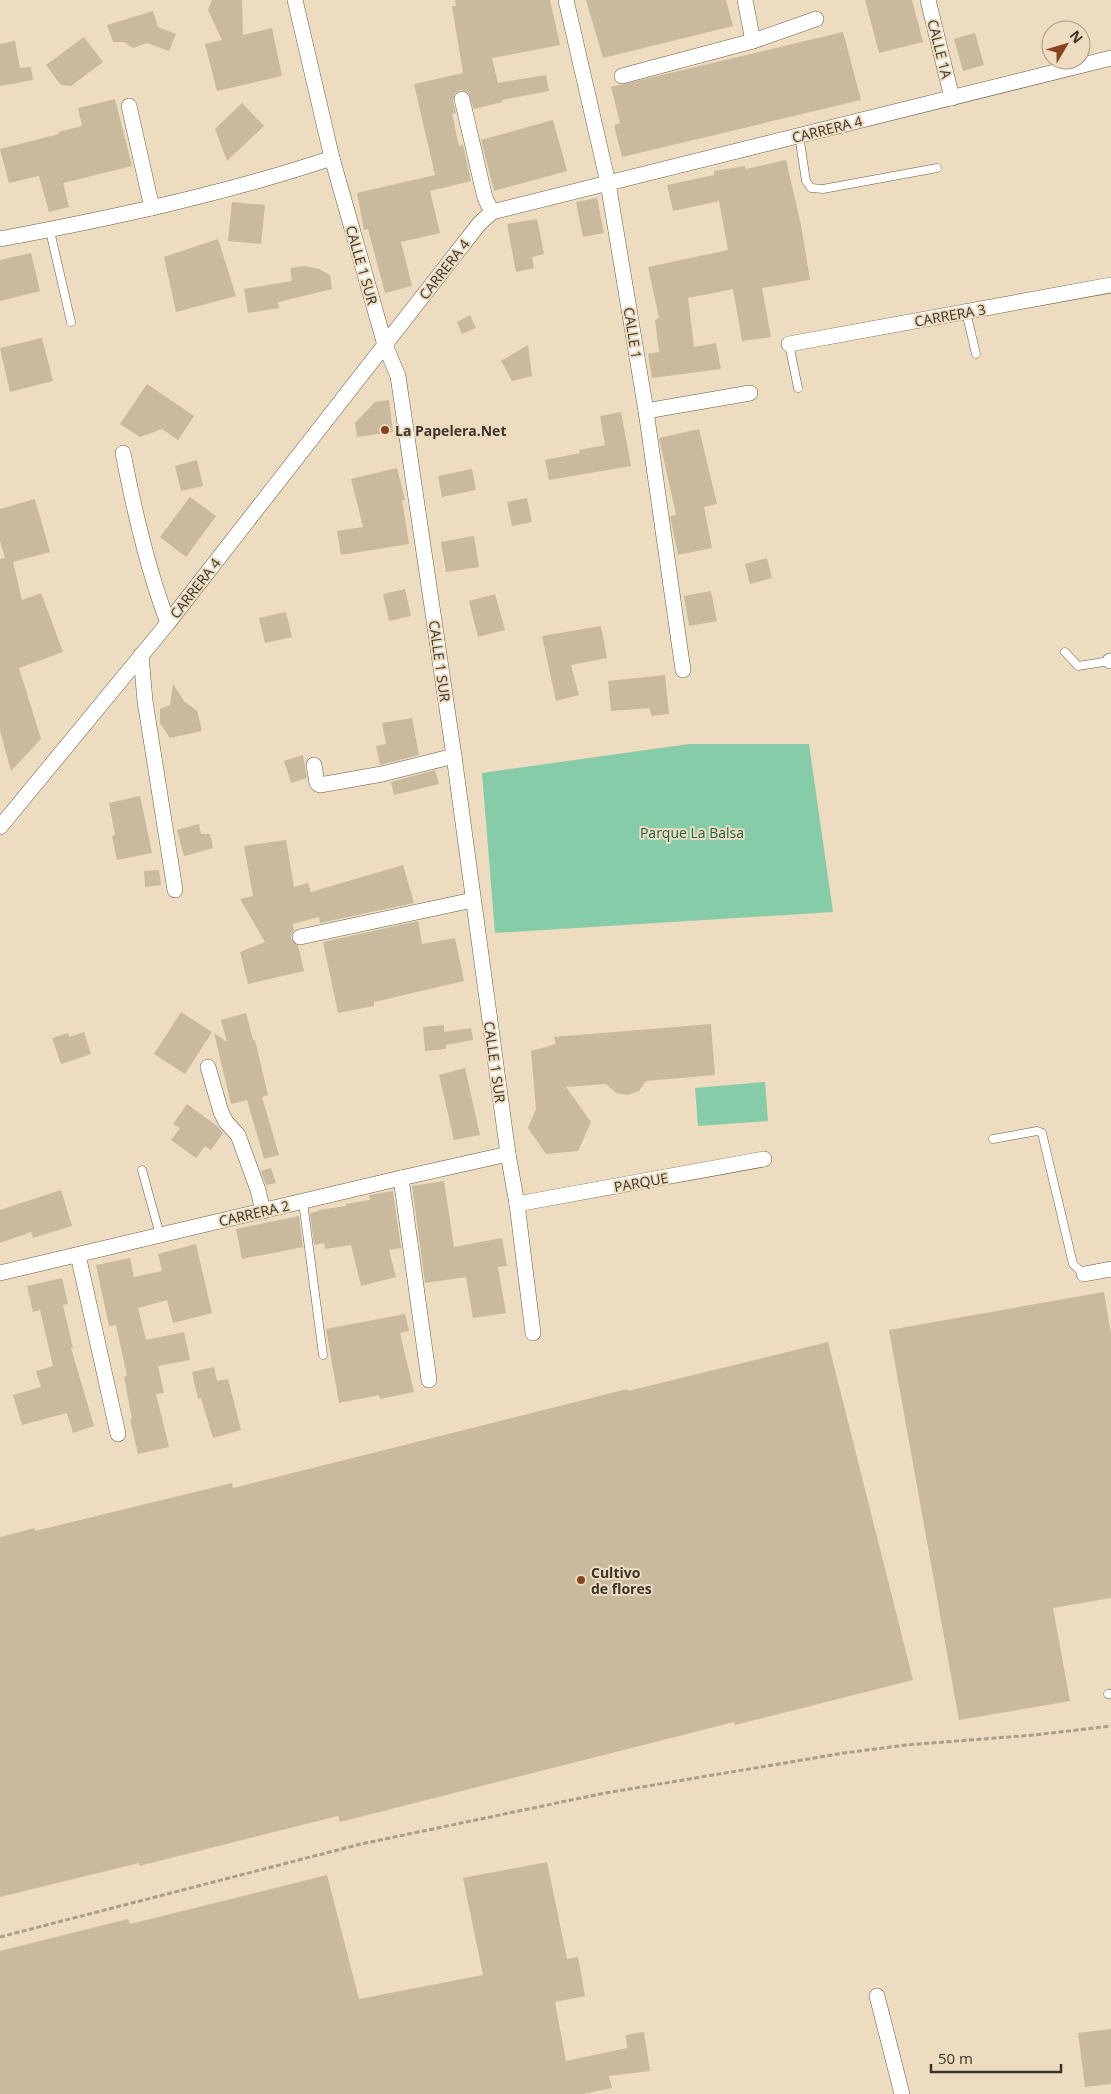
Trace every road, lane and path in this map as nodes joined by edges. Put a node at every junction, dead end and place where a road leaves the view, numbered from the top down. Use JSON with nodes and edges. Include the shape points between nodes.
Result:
{"nodes":[{"id":1,"x":295,"y":0,"type":"edge"},
{"id":2,"x":566,"y":0,"type":"edge"},
{"id":3,"x":745,"y":0,"type":"edge"},
{"id":4,"x":928,"y":0,"type":"edge"},
{"id":5,"x":816,"y":19,"type":"dead end"},
{"id":6,"x":753,"y":42,"type":"junction"},
{"id":7,"x":1111,"y":58,"type":"edge"},
{"id":8,"x":622,"y":76,"type":"dead end"},
{"id":9,"x":952,"y":98,"type":"junction"},
{"id":10,"x":462,"y":99,"type":"dead end"},
{"id":11,"x":129,"y":106,"type":"dead end"},
{"id":12,"x":799,"y":136,"type":"junction"},
{"id":13,"x":332,"y":158,"type":"junction"},
{"id":14,"x":937,"y":168,"type":"dead end"},
{"id":15,"x":608,"y":183,"type":"junction"},
{"id":16,"x":152,"y":208,"type":"junction"},
{"id":17,"x":492,"y":212,"type":"junction"},
{"id":18,"x":50,"y":231,"type":"junction"},
{"id":19,"x":0,"y":238,"type":"edge"},
{"id":20,"x":1111,"y":285,"type":"edge"},
{"id":21,"x":966,"y":312,"type":"junction"},
{"id":22,"x":71,"y":322,"type":"dead end"},
{"id":23,"x":789,"y":344,"type":"joint"},
{"id":24,"x":385,"y":345,"type":"junction"},
{"id":25,"x":976,"y":354,"type":"dead end"},
{"id":26,"x":798,"y":388,"type":"dead end"},
{"id":27,"x":750,"y":393,"type":"dead end"},
{"id":28,"x":646,"y":411,"type":"junction"},
{"id":29,"x":123,"y":453,"type":"dead end"},
{"id":30,"x":168,"y":623,"type":"junction"},
{"id":31,"x":1065,"y":652,"type":"dead end"},
{"id":32,"x":141,"y":655,"type":"junction"},
{"id":33,"x":1111,"y":661,"type":"edge"},
{"id":34,"x":683,"y":670,"type":"dead end"},
{"id":35,"x":454,"y":756,"type":"junction"},
{"id":36,"x":314,"y":766,"type":"dead end"},
{"id":37,"x":0,"y":827,"type":"edge"},
{"id":38,"x":175,"y":890,"type":"dead end"},
{"id":39,"x":473,"y":900,"type":"junction"},
{"id":40,"x":300,"y":937,"type":"dead end"},
{"id":41,"x":208,"y":1067,"type":"dead end"},
{"id":42,"x":993,"y":1139,"type":"dead end"},
{"id":43,"x":508,"y":1154,"type":"junction"},
{"id":44,"x":764,"y":1160,"type":"dead end"},
{"id":45,"x":142,"y":1170,"type":"dead end"},
{"id":46,"x":401,"y":1178,"type":"junction"},
{"id":47,"x":303,"y":1202,"type":"junction"},
{"id":48,"x":517,"y":1204,"type":"junction"},
{"id":49,"x":263,"y":1211,"type":"junction"},
{"id":50,"x":160,"y":1235,"type":"junction"},
{"id":51,"x":78,"y":1255,"type":"junction"},
{"id":52,"x":1111,"y":1269,"type":"edge"},
{"id":53,"x":0,"y":1273,"type":"edge"},
{"id":54,"x":1084,"y":1274,"type":"joint"},
{"id":55,"x":534,"y":1333,"type":"dead end"},
{"id":56,"x":323,"y":1355,"type":"dead end"},
{"id":57,"x":430,"y":1380,"type":"dead end"},
{"id":58,"x":118,"y":1434,"type":"dead end"},
{"id":59,"x":1111,"y":1726,"type":"edge"},
{"id":60,"x":0,"y":1937,"type":"edge"},
{"id":61,"x":877,"y":1996,"type":"dead end"},
{"id":62,"x":902,"y":2094,"type":"edge"}],
"edges":[{"from":1,"to":13,"type":"street","name":"CALLE 1 SUR"},
{"from":2,"to":15,"type":"street","name":"CALLE 1"},
{"from":3,"to":6,"type":"street"},
{"from":4,"to":9,"type":"street","name":"CALLE 1A"},
{"from":5,"to":6,"type":"street"},
{"from":6,"to":8,"type":"street"},
{"from":7,"to":9,"type":"street","name":"CARRERA 4"},
{"from":9,"to":12,"type":"street","name":"CARRERA 4"},
{"from":10,"to":17,"type":"street","via":[[485,198]]},
{"from":11,"to":16,"type":"street"},
{"from":12,"to":14,"type":"lane","via":[[806,181],[811,188],[823,190]]},
{"from":12,"to":15,"type":"street","name":"CARRERA 4"},
{"from":13,"to":16,"type":"street"},
{"from":13,"to":24,"type":"street","name":"CALLE 1 SUR"},
{"from":15,"to":17,"type":"street","name":"CARRERA 4"},
{"from":15,"to":28,"type":"street","name":"CALLE 1"},
{"from":16,"to":18,"type":"street"},
{"from":17,"to":24,"type":"street","name":"CARRERA 4","via":[[479,224]]},
{"from":18,"to":19,"type":"street"},
{"from":18,"to":22,"type":"lane"},
{"from":20,"to":21,"type":"street","name":"CARRERA 3"},
{"from":21,"to":23,"type":"street","name":"CARRERA 3"},
{"from":21,"to":25,"type":"lane"},
{"from":23,"to":26,"type":"lane"},
{"from":24,"to":30,"type":"street","name":"CARRERA 4"},
{"from":24,"to":35,"type":"street","name":"CALLE 1 SUR","via":[[398,376]]},
{"from":27,"to":28,"type":"street"},
{"from":28,"to":34,"type":"street","name":"CALLE 1"},
{"from":29,"to":30,"type":"street","via":[[132,500]]},
{"from":30,"to":32,"type":"street","name":"CARRERA 4"},
{"from":31,"to":33,"type":"lane","via":[[1078,666]]},
{"from":32,"to":37,"type":"street","name":"CARRERA 4"},
{"from":32,"to":38,"type":"street","via":[[145,701]]},
{"from":35,"to":36,"type":"street","via":[[320,786]]},
{"from":35,"to":39,"type":"street","name":"CALLE 1 SUR"},
{"from":39,"to":40,"type":"street"},
{"from":39,"to":43,"type":"street","name":"CALLE 1 SUR"},
{"from":41,"to":49,"type":"street","via":[[221,1112],[238,1135]]},
{"from":42,"to":54,"type":"lane","via":[[1037,1131],[1042,1133],[1073,1264]]},
{"from":43,"to":46,"type":"street","name":"CARRERA 2"},
{"from":43,"to":48,"type":"street","name":"CALLE 1 SUR"},
{"from":44,"to":48,"type":"street","name":"PARQUE"},
{"from":45,"to":50,"type":"lane"},
{"from":46,"to":47,"type":"street","name":"CARRERA 2"},
{"from":46,"to":57,"type":"street"},
{"from":47,"to":49,"type":"street","name":"CARRERA 2"},
{"from":47,"to":56,"type":"lane"},
{"from":48,"to":55,"type":"street","name":"CALLE 1 SUR"},
{"from":49,"to":50,"type":"street","name":"CARRERA 2"},
{"from":50,"to":51,"type":"street","name":"CARRERA 2"},
{"from":51,"to":53,"type":"street","name":"CARRERA 2"},
{"from":51,"to":58,"type":"street"},
{"from":52,"to":54,"type":"street"},
{"from":59,"to":60,"type":"path","via":[[897,1746],[600,1794],[361,1844]]},
{"from":61,"to":62,"type":"street"}]}
